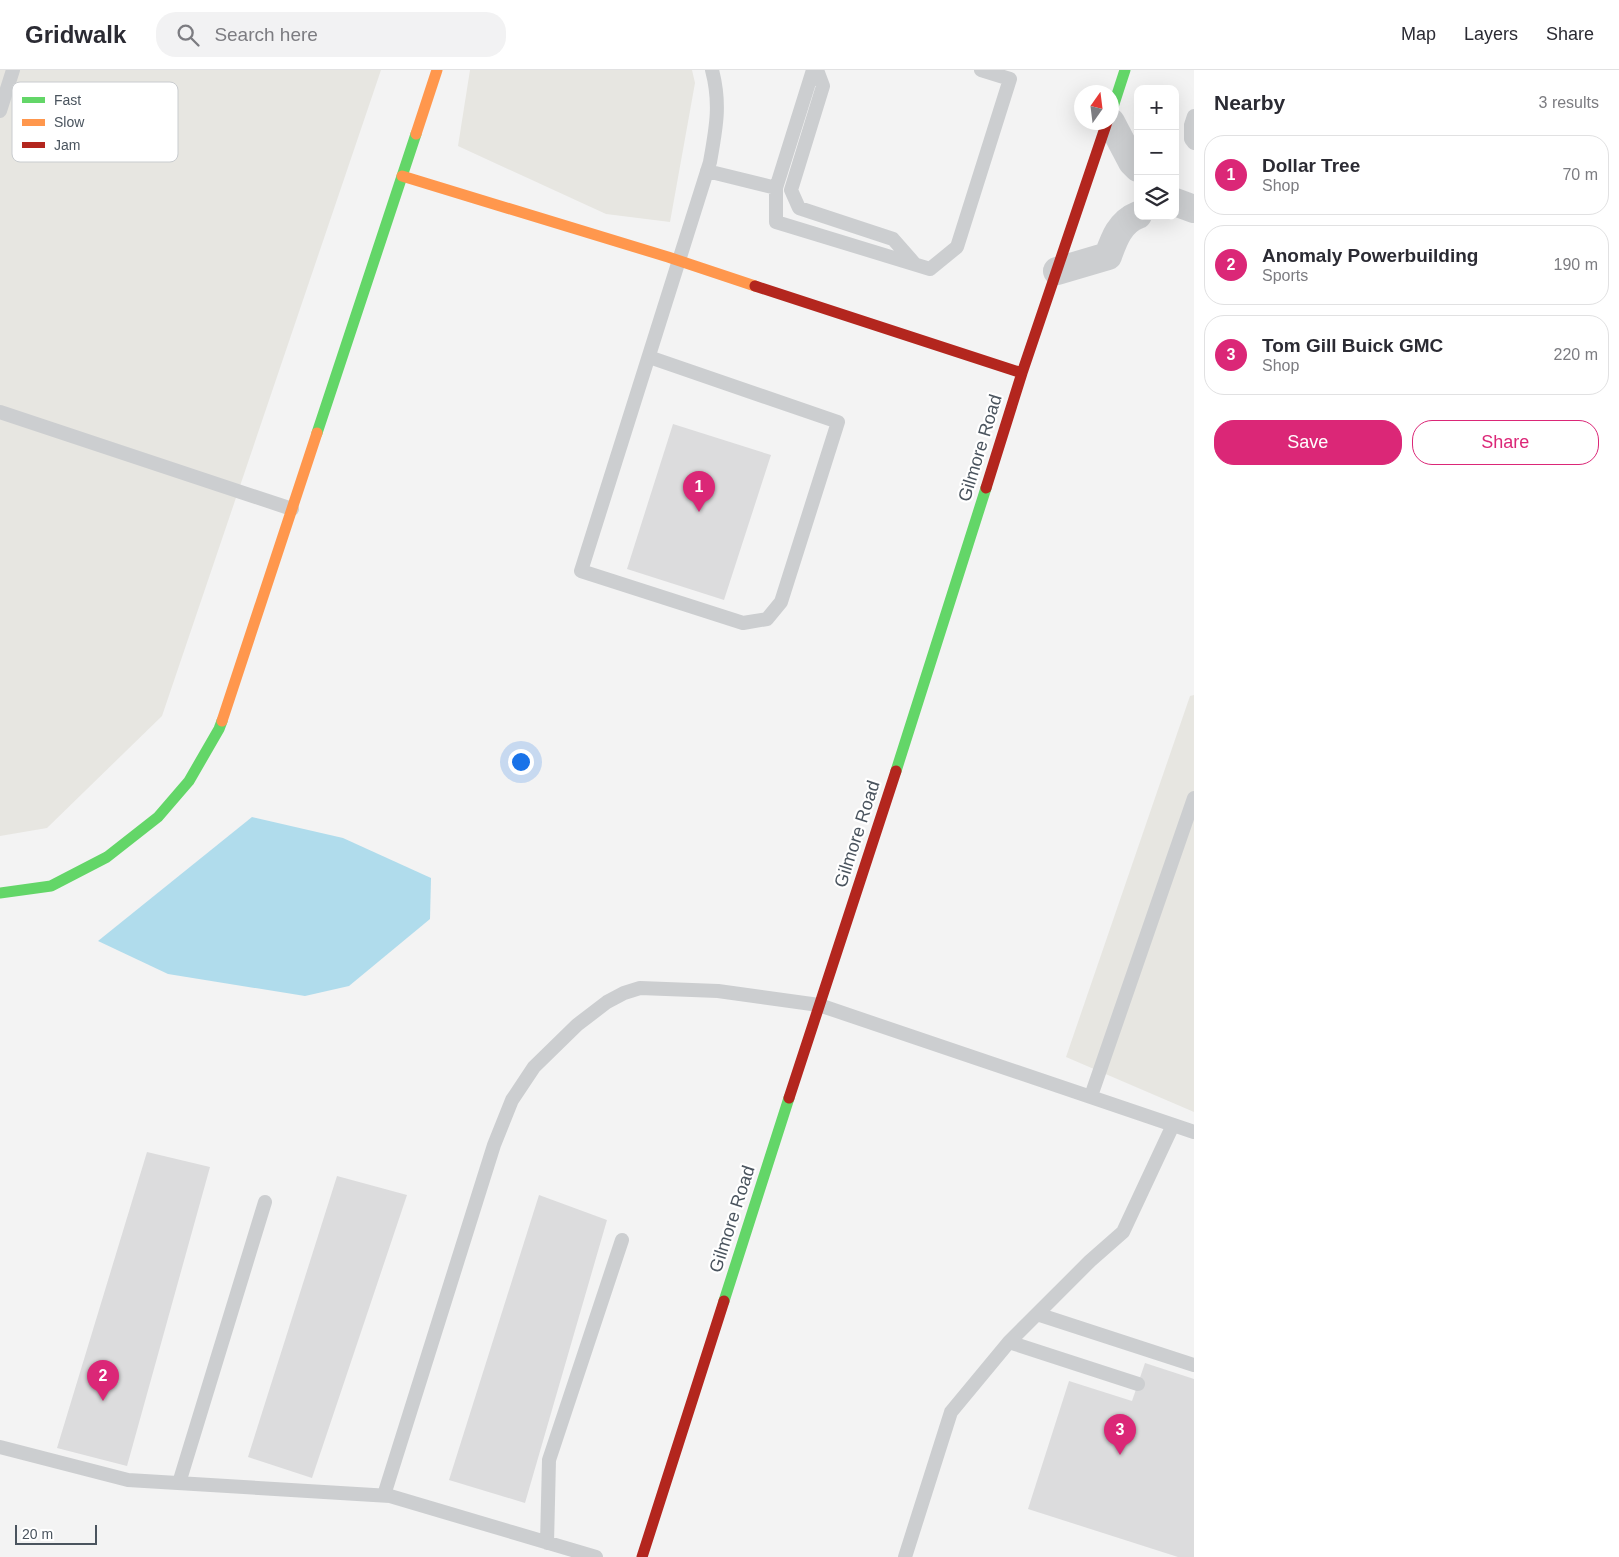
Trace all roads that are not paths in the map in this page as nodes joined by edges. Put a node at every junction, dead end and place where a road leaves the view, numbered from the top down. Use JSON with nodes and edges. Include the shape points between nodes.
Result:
{"nodes":[{"id":1,"x":13,"y":70,"type":"edge"},
{"id":2,"x":437,"y":70,"type":"edge"},
{"id":3,"x":712,"y":70,"type":"edge"},
{"id":4,"x":815,"y":70,"type":"edge"},
{"id":5,"x":981,"y":70,"type":"edge"},
{"id":6,"x":1125,"y":70,"type":"edge"},
{"id":7,"x":1119,"y":88,"type":"edge"},
{"id":8,"x":0,"y":112,"type":"edge"},
{"id":9,"x":1194,"y":116,"type":"edge"},
{"id":10,"x":1104,"y":130,"type":"edge"},
{"id":11,"x":1115,"y":130,"type":"edge"},
{"id":12,"x":1194,"y":143,"type":"edge"},
{"id":13,"x":1134,"y":164,"type":"edge"},
{"id":14,"x":707,"y":170,"type":"junction"},
{"id":15,"x":402,"y":176,"type":"junction"},
{"id":16,"x":776,"y":188,"type":"junction"},
{"id":17,"x":1134,"y":216,"type":"edge"},
{"id":18,"x":679,"y":261,"type":"junction"},
{"id":19,"x":914,"y":263,"type":"junction"},
{"id":20,"x":1057,"y":270,"type":"junction"},
{"id":21,"x":649,"y":358,"type":"junction"},
{"id":22,"x":1022,"y":373,"type":"junction"},
{"id":23,"x":0,"y":412,"type":"edge"},
{"id":24,"x":292,"y":509,"type":"junction"},
{"id":25,"x":1194,"y":798,"type":"edge"},
{"id":26,"x":0,"y":893,"type":"edge"},
{"id":27,"x":819,"y":1005,"type":"junction"},
{"id":28,"x":1091,"y":1096,"type":"junction"},
{"id":29,"x":1173,"y":1125,"type":"junction"},
{"id":30,"x":1194,"y":1132,"type":"edge"},
{"id":31,"x":265,"y":1202,"type":"dead end"},
{"id":32,"x":622,"y":1240,"type":"dead end"},
{"id":33,"x":1037,"y":1314,"type":"junction"},
{"id":34,"x":1009,"y":1342,"type":"junction"},
{"id":35,"x":1194,"y":1366,"type":"edge"},
{"id":36,"x":1138,"y":1384,"type":"dead end"},
{"id":37,"x":0,"y":1447,"type":"edge"},
{"id":38,"x":179,"y":1483,"type":"junction"},
{"id":39,"x":384,"y":1496,"type":"junction"},
{"id":40,"x":547,"y":1543,"type":"junction"},
{"id":41,"x":596,"y":1557,"type":"edge"},
{"id":42,"x":642,"y":1557,"type":"edge"},
{"id":43,"x":905,"y":1557,"type":"edge"}],
"edges":[{"from":1,"to":8,"type":"lane"},
{"from":2,"to":15,"type":"street"},
{"from":3,"to":14,"type":"lane","via":[[717,122]]},
{"from":4,"to":16,"type":"lane"},
{"from":4,"to":19,"type":"lane","via":[[823,86],[791,190],[799,208],[893,239]]},
{"from":5,"to":19,"type":"lane","via":[[1010,80],[957,248],[930,269]]},
{"from":6,"to":7,"type":"street"},
{"from":9,"to":12,"type":"lane","via":[[1190,140]]},
{"from":10,"to":20,"type":"street","name":"Gilmore Road"},
{"from":11,"to":13,"type":"street"},
{"from":14,"to":16,"type":"lane"},
{"from":14,"to":18,"type":"lane"},
{"from":15,"to":18,"type":"street"},
{"from":15,"to":24,"type":"street"},
{"from":16,"to":19,"type":"lane","via":[[776,222]]},
{"from":17,"to":20,"type":"street","via":[[1117,232],[1108,256]]},
{"from":18,"to":21,"type":"lane"},
{"from":18,"to":22,"type":"street"},
{"from":20,"to":22,"type":"street","name":"Gilmore Road"},
{"from":21,"to":21,"type":"lane","via":[[581,571],[743,623],[767,619],[781,602],[838,422]]},
{"from":22,"to":27,"type":"street","name":"Gilmore Road","via":[[932,662]]},
{"from":23,"to":24,"type":"lane"},
{"from":24,"to":26,"type":"street","via":[[219,729],[189,780],[158,818],[107,857],[51,886]]},
{"from":25,"to":28,"type":"lane"},
{"from":27,"to":28,"type":"lane"},
{"from":27,"to":39,"type":"lane","via":[[718,991],[640,988],[624,993],[577,1025],[534,1067],[512,1100],[494,1146]]},
{"from":27,"to":42,"type":"street","name":"Gilmore Road"},
{"from":28,"to":29,"type":"lane"},
{"from":29,"to":30,"type":"lane"},
{"from":29,"to":33,"type":"lane","via":[[1123,1232]]},
{"from":31,"to":38,"type":"lane"},
{"from":32,"to":40,"type":"lane","via":[[549,1460]]},
{"from":33,"to":34,"type":"lane"},
{"from":33,"to":35,"type":"lane"},
{"from":34,"to":36,"type":"lane"},
{"from":34,"to":43,"type":"lane","via":[[950,1412]]},
{"from":37,"to":38,"type":"lane","via":[[128,1480]]},
{"from":38,"to":39,"type":"lane"},
{"from":39,"to":40,"type":"lane"},
{"from":40,"to":41,"type":"lane"}]}
